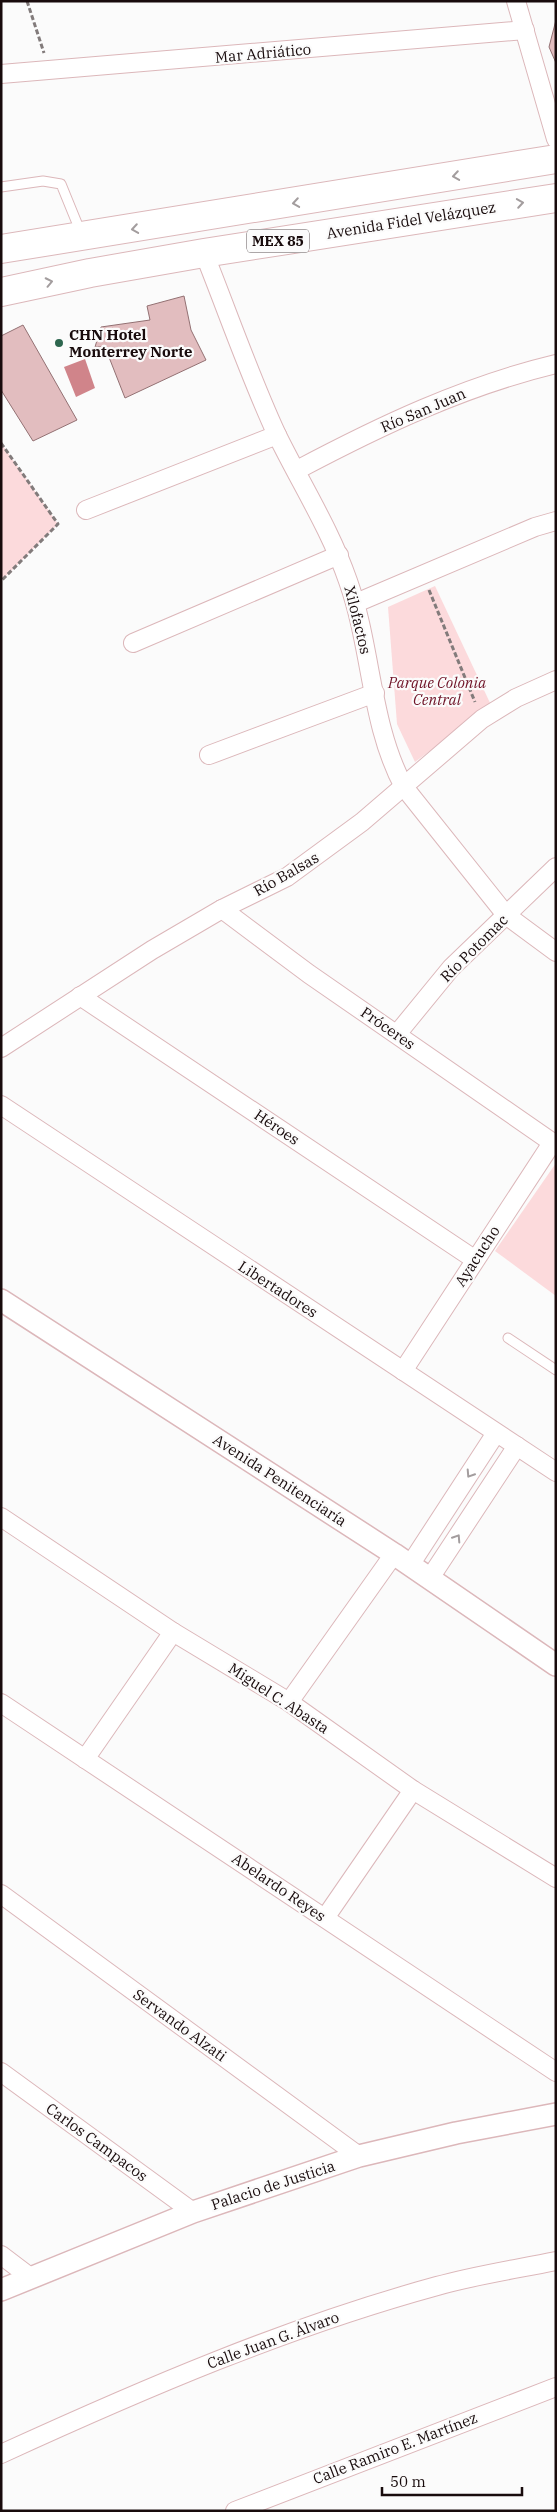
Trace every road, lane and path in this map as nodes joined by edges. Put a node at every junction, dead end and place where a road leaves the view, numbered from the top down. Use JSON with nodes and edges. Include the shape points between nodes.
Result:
{"nodes":[{"id":1,"x":27,"y":1,"type":"edge"},
{"id":2,"x":516,"y":1,"type":"edge"},
{"id":3,"x":525,"y":30,"type":"junction"},
{"id":4,"x":50,"y":70,"type":"junction"},
{"id":5,"x":1,"y":74,"type":"edge"},
{"id":6,"x":556,"y":139,"type":"edge"},
{"id":7,"x":556,"y":159,"type":"edge"},
{"id":8,"x":1,"y":187,"type":"edge"},
{"id":9,"x":556,"y":198,"type":"edge"},
{"id":10,"x":83,"y":237,"type":"junction"},
{"id":11,"x":1,"y":250,"type":"edge"},
{"id":12,"x":204,"y":253,"type":"junction"},
{"id":13,"x":1,"y":292,"type":"edge"},
{"id":14,"x":556,"y":364,"type":"edge"},
{"id":15,"x":277,"y":435,"type":"junction"},
{"id":16,"x":1,"y":444,"type":"edge"},
{"id":17,"x":297,"y":470,"type":"junction"},
{"id":18,"x":86,"y":510,"type":"dead end"},
{"id":19,"x":556,"y":521,"type":"edge"},
{"id":20,"x":339,"y":555,"type":"junction"},
{"id":21,"x":422,"y":574,"type":"junction"},
{"id":22,"x":1,"y":581,"type":"edge"},
{"id":23,"x":356,"y":602,"type":"junction"},
{"id":24,"x":133,"y":643,"type":"dead end"},
{"id":25,"x":556,"y":680,"type":"edge"},
{"id":26,"x":376,"y":693,"type":"junction"},
{"id":27,"x":482,"y":719,"type":"junction"},
{"id":28,"x":209,"y":755,"type":"dead end"},
{"id":29,"x":404,"y":787,"type":"junction"},
{"id":30,"x":556,"y":867,"type":"edge"},
{"id":31,"x":222,"y":909,"type":"junction"},
{"id":32,"x":506,"y":915,"type":"junction"},
{"id":33,"x":556,"y":952,"type":"edge"},
{"id":34,"x":80,"y":996,"type":"junction"},
{"id":35,"x":397,"y":1034,"type":"junction"},
{"id":36,"x":1,"y":1048,"type":"edge"},
{"id":37,"x":1,"y":1105,"type":"edge"},
{"id":38,"x":554,"y":1144,"type":"edge"},
{"id":39,"x":474,"y":1259,"type":"junction"},
{"id":40,"x":1,"y":1300,"type":"edge"},
{"id":41,"x":508,"y":1338,"type":"dead end"},
{"id":42,"x":403,"y":1370,"type":"junction"},
{"id":43,"x":556,"y":1370,"type":"edge"},
{"id":44,"x":496,"y":1433,"type":"junction"},
{"id":45,"x":517,"y":1446,"type":"junction"},
{"id":46,"x":556,"y":1472,"type":"edge"},
{"id":47,"x":1,"y":1517,"type":"edge"},
{"id":48,"x":402,"y":1559,"type":"junction"},
{"id":49,"x":430,"y":1578,"type":"junction"},
{"id":50,"x":173,"y":1632,"type":"junction"},
{"id":51,"x":556,"y":1665,"type":"edge"},
{"id":52,"x":289,"y":1702,"type":"junction"},
{"id":53,"x":1,"y":1703,"type":"edge"},
{"id":54,"x":85,"y":1759,"type":"junction"},
{"id":55,"x":413,"y":1790,"type":"junction"},
{"id":56,"x":556,"y":1878,"type":"edge"},
{"id":57,"x":1,"y":1894,"type":"edge"},
{"id":58,"x":324,"y":1918,"type":"junction"},
{"id":59,"x":1,"y":2072,"type":"edge"},
{"id":60,"x":556,"y":2072,"type":"edge"},
{"id":61,"x":556,"y":2114,"type":"edge"},
{"id":62,"x":360,"y":2156,"type":"junction"},
{"id":63,"x":193,"y":2212,"type":"junction"},
{"id":64,"x":1,"y":2256,"type":"edge"},
{"id":65,"x":556,"y":2261,"type":"edge"},
{"id":66,"x":30,"y":2277,"type":"junction"},
{"id":67,"x":1,"y":2290,"type":"edge"},
{"id":68,"x":556,"y":2387,"type":"edge"},
{"id":69,"x":1,"y":2454,"type":"edge"},
{"id":70,"x":235,"y":2511,"type":"edge"}],
"edges":[{"from":1,"to":4,"type":"path"},
{"from":2,"to":3,"type":"street"},
{"from":3,"to":4,"type":"street","name":"Mar Adriático"},
{"from":3,"to":6,"type":"street"},
{"from":4,"to":5,"type":"street","name":"Mar Adriático"},
{"from":7,"to":10,"type":"highway","number":"MEX 85","one_way":true},
{"from":8,"to":10,"type":"lane","via":[[42,181],[61,184]]},
{"from":12,"to":9,"type":"highway","name":"Avenida Fidel Velázquez","number":"MEX 85","one_way":true},
{"from":10,"to":11,"type":"highway","number":"MEX 85"},
{"from":13,"to":12,"type":"highway","name":"Avenida Fidel Velázquez","number":"MEX 85","one_way":true},
{"from":12,"to":15,"type":"street","name":"Xilofactos"},
{"from":14,"to":17,"type":"street","name":"Río San Juan","via":[[470,390],[415,412]]},
{"from":15,"to":17,"type":"street","name":"Xilofactos"},
{"from":15,"to":18,"type":"street"},
{"from":16,"to":22,"type":"path","via":[[58,524]]},
{"from":17,"to":20,"type":"street","name":"Xilofactos"},
{"from":19,"to":21,"type":"street","via":[[534,527]]},
{"from":20,"to":23,"type":"street","name":"Xilofactos"},
{"from":20,"to":24,"type":"street"},
{"from":21,"to":23,"type":"street"},
{"from":21,"to":27,"type":"path"},
{"from":23,"to":26,"type":"street","name":"Xilofactos"},
{"from":25,"to":27,"type":"street","name":"Río Balsas","via":[[516,698]]},
{"from":26,"to":28,"type":"street"},
{"from":26,"to":29,"type":"street","name":"Xilofactos","via":[[384,740]]},
{"from":27,"to":29,"type":"street","name":"Río Balsas"},
{"from":29,"to":31,"type":"street","name":"Río Balsas","via":[[323,852],[286,877]]},
{"from":29,"to":32,"type":"street","name":"Xilofactos"},
{"from":30,"to":32,"type":"street","name":"Río Potomac"},
{"from":31,"to":34,"type":"street","name":"Río Balsas"},
{"from":31,"to":35,"type":"street","name":"Próceres"},
{"from":32,"to":33,"type":"street","name":"Xilofactos"},
{"from":32,"to":35,"type":"street","name":"Río Potomac","via":[[451,968]]},
{"from":34,"to":36,"type":"street","name":"Río Balsas"},
{"from":34,"to":39,"type":"street","name":"Héroes"},
{"from":35,"to":38,"type":"street","name":"Próceres"},
{"from":37,"to":42,"type":"street","name":"Libertadores"},
{"from":38,"to":39,"type":"street","name":"Ayacucho"},
{"from":39,"to":42,"type":"street","name":"Ayacucho"},
{"from":40,"to":48,"type":"street","name":"Avenida Penitenciaría"},
{"from":41,"to":43,"type":"lane"},
{"from":42,"to":44,"type":"street","name":"Libertadores"},
{"from":44,"to":45,"type":"street","name":"Libertadores"},
{"from":44,"to":48,"type":"street","one_way":true},
{"from":45,"to":46,"type":"street","name":"Libertadores"},
{"from":49,"to":45,"type":"street","one_way":true},
{"from":47,"to":50,"type":"street","name":"Miguel C. Abasta"},
{"from":48,"to":49,"type":"street","name":"Avenida Penitenciaría"},
{"from":48,"to":52,"type":"street"},
{"from":49,"to":51,"type":"street","name":"Avenida Penitenciaría"},
{"from":50,"to":52,"type":"street","name":"Miguel C. Abasta"},
{"from":50,"to":54,"type":"street"},
{"from":52,"to":55,"type":"street","name":"Miguel C. Abasta"},
{"from":53,"to":54,"type":"street","name":"Abelardo Reyes"},
{"from":54,"to":58,"type":"street","name":"Abelardo Reyes"},
{"from":55,"to":56,"type":"street","name":"Miguel C. Abasta"},
{"from":55,"to":58,"type":"street"},
{"from":57,"to":62,"type":"street","name":"Servando Alzati"},
{"from":58,"to":60,"type":"street","name":"Abelardo Reyes"},
{"from":59,"to":63,"type":"street","name":"Carlos Campacos"},
{"from":61,"to":62,"type":"street","name":"Palacio de Justicia"},
{"from":62,"to":63,"type":"street","name":"Palacio de Justicia"},
{"from":63,"to":66,"type":"street","name":"Palacio de Justicia"},
{"from":64,"to":66,"type":"street"},
{"from":65,"to":69,"type":"street","name":"Calle Juan G. Álvaro","via":[[440,2285],[325,2320],[113,2402]]},
{"from":66,"to":67,"type":"street","name":"Palacio de Justicia"},
{"from":68,"to":70,"type":"street","name":"Calle Ramiro E. Martínez"}]}
